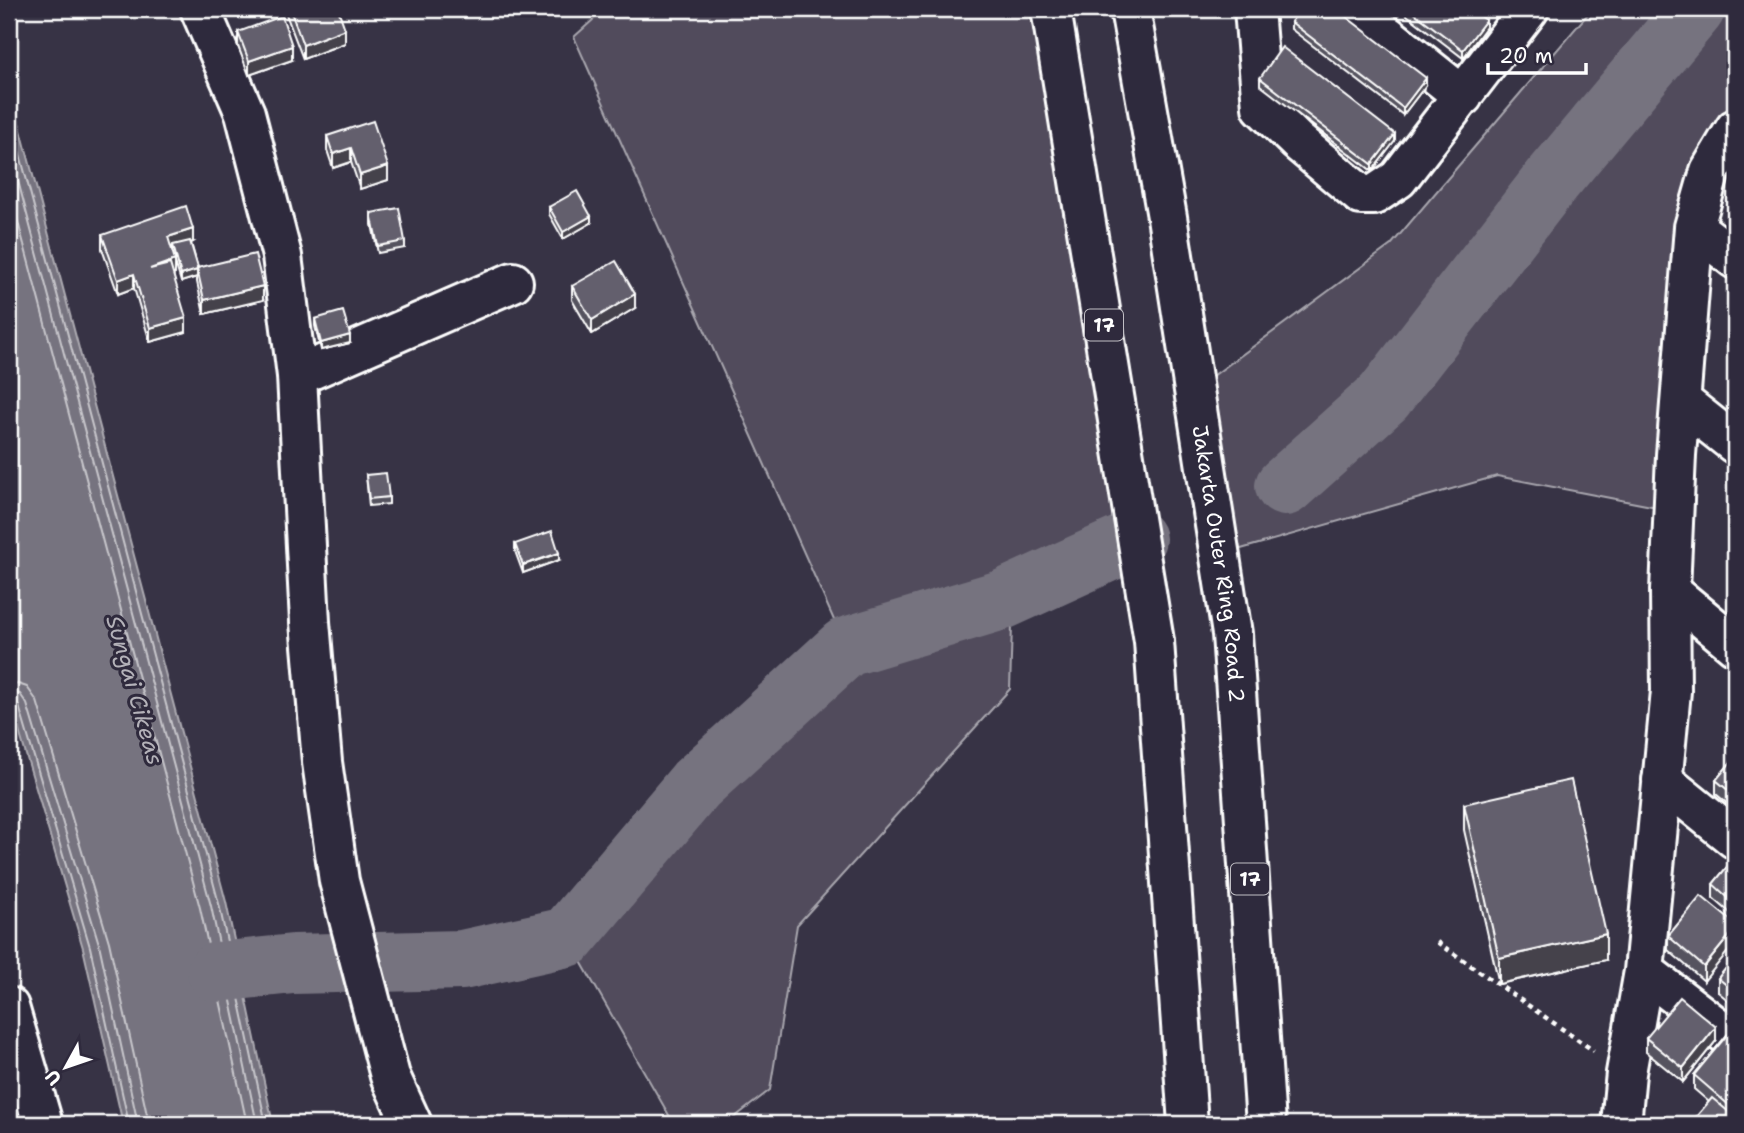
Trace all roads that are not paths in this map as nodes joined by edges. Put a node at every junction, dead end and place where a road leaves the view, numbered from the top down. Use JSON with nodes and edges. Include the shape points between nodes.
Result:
{"nodes":[{"id":1,"x":200,"y":9,"type":"edge"},
{"id":2,"x":1051,"y":9,"type":"edge"},
{"id":3,"x":1130,"y":9,"type":"edge"},
{"id":4,"x":1254,"y":9,"type":"edge"},
{"id":5,"x":1354,"y":9,"type":"edge"},
{"id":6,"x":1529,"y":9,"type":"edge"},
{"id":7,"x":1463,"y":96,"type":"junction"},
{"id":8,"x":1735,"y":129,"type":"edge"},
{"id":9,"x":1694,"y":227,"type":"junction"},
{"id":10,"x":1735,"y":259,"type":"edge"},
{"id":11,"x":513,"y":282,"type":"dead end"},
{"id":12,"x":297,"y":376,"type":"junction"},
{"id":13,"x":1682,"y":402,"type":"junction"},
{"id":14,"x":1735,"y":444,"type":"edge"},
{"id":15,"x":1670,"y":591,"type":"junction"},
{"id":16,"x":1735,"y":645,"type":"edge"},
{"id":17,"x":1662,"y":780,"type":"junction"},
{"id":18,"x":1735,"y":838,"type":"edge"},
{"id":19,"x":1644,"y":971,"type":"junction"},
{"id":20,"x":9,"y":1007,"type":"edge"},
{"id":21,"x":1735,"y":1041,"type":"edge"},
{"id":22,"x":43,"y":1124,"type":"edge"},
{"id":23,"x":412,"y":1124,"type":"edge"},
{"id":24,"x":1188,"y":1124,"type":"edge"},
{"id":25,"x":1266,"y":1124,"type":"edge"},
{"id":26,"x":1621,"y":1124,"type":"edge"}],
"edges":[{"from":1,"to":12,"type":"main road","via":[[245,113],[282,256]]},
{"from":2,"to":24,"type":"main road","number":"17","via":[[1154,642]]},
{"from":3,"to":25,"type":"main road","name":"Jakarta Outer Ring Road 2","number":"17","via":[[1232,634]]},
{"from":4,"to":7,"type":"main road","via":[[1262,107],[1361,195],[1374,195],[1398,179]]},
{"from":5,"to":7,"type":"main road"},
{"from":6,"to":7,"type":"main road"},
{"from":8,"to":9,"type":"main road","via":[[1710,171]]},
{"from":9,"to":10,"type":"main road"},
{"from":9,"to":13,"type":"main road"},
{"from":11,"to":12,"type":"main road"},
{"from":12,"to":23,"type":"main road","via":[[310,622],[322,762],[339,881],[390,1076]]},
{"from":13,"to":14,"type":"main road"},
{"from":13,"to":15,"type":"main road"},
{"from":15,"to":16,"type":"main road"},
{"from":15,"to":17,"type":"main road","via":[[1671,691]]},
{"from":17,"to":18,"type":"main road"},
{"from":17,"to":19,"type":"main road"},
{"from":19,"to":21,"type":"main road"},
{"from":19,"to":26,"type":"main road"},
{"from":20,"to":22,"type":"main road"}]}
